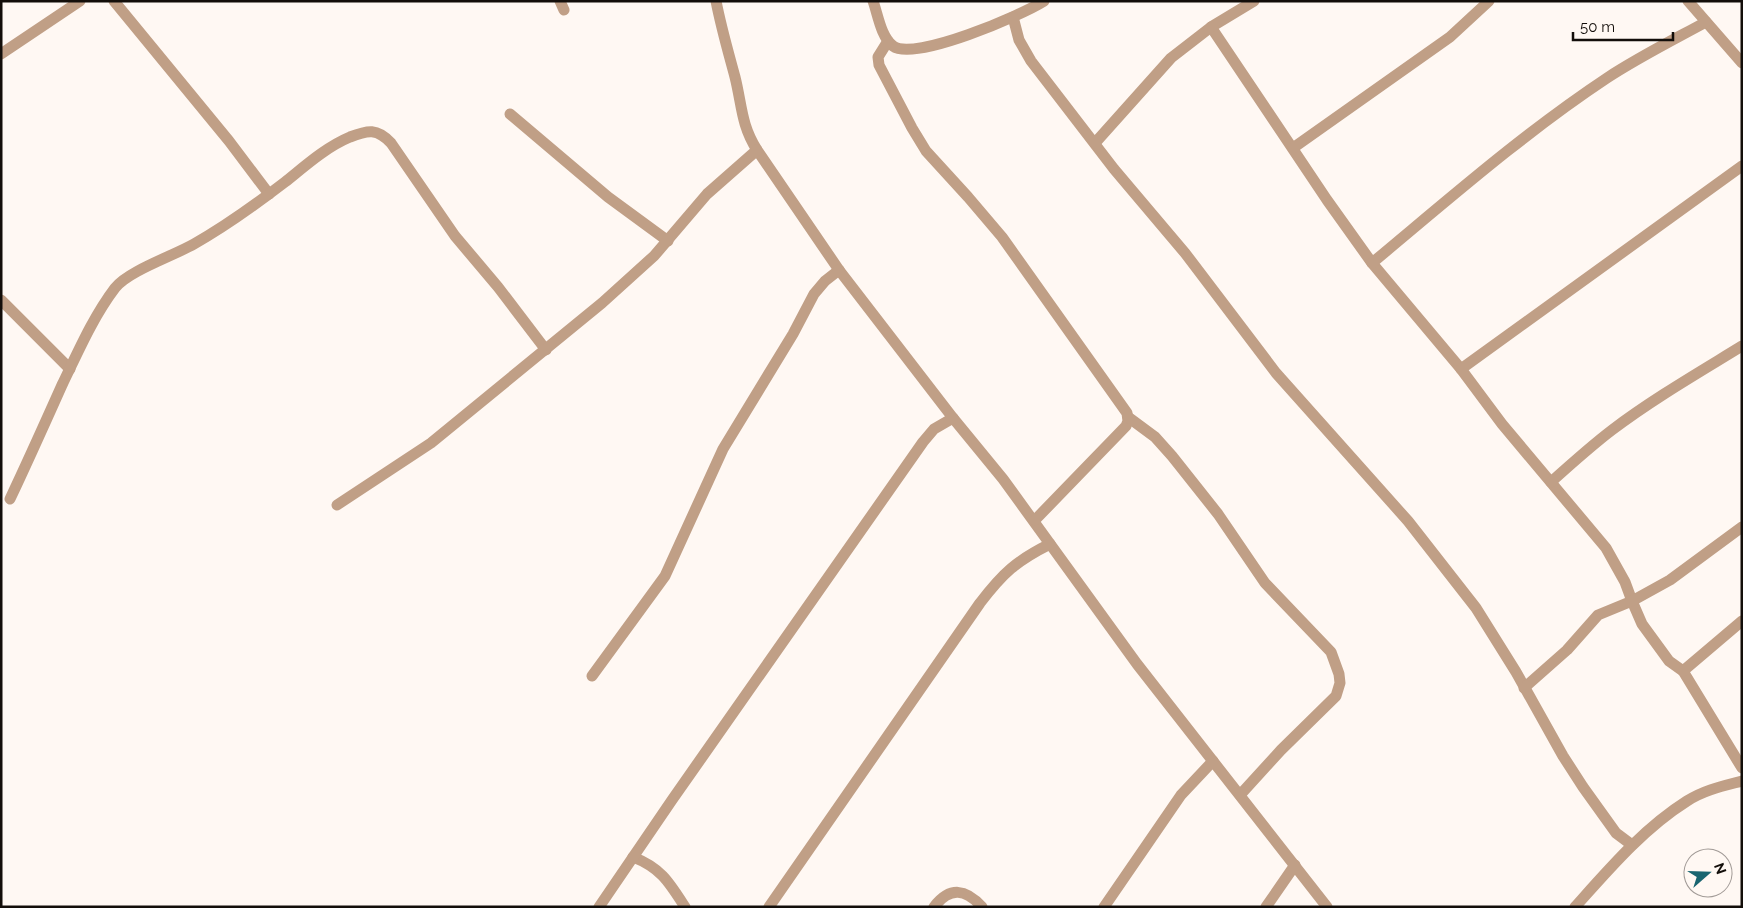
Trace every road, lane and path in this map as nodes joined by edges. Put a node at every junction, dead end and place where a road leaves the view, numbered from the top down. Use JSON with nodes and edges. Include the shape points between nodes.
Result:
{"nodes":[{"id":1,"x":80,"y":1,"type":"edge"},
{"id":2,"x":114,"y":1,"type":"edge"},
{"id":3,"x":716,"y":1,"type":"edge"},
{"id":4,"x":873,"y":1,"type":"edge"},
{"id":5,"x":1044,"y":1,"type":"edge"},
{"id":6,"x":1254,"y":1,"type":"edge"},
{"id":7,"x":1489,"y":1,"type":"edge"},
{"id":8,"x":1690,"y":2,"type":"edge"},
{"id":9,"x":1013,"y":18,"type":"junction"},
{"id":10,"x":1706,"y":22,"type":"junction"},
{"id":11,"x":1211,"y":27,"type":"junction"},
{"id":12,"x":888,"y":41,"type":"junction"},
{"id":13,"x":1,"y":54,"type":"edge"},
{"id":14,"x":1742,"y":63,"type":"edge"},
{"id":15,"x":510,"y":114,"type":"dead end"},
{"id":16,"x":1095,"y":143,"type":"junction"},
{"id":17,"x":1293,"y":148,"type":"junction"},
{"id":18,"x":757,"y":150,"type":"junction"},
{"id":19,"x":1742,"y":166,"type":"edge"},
{"id":20,"x":270,"y":194,"type":"junction"},
{"id":21,"x":668,"y":241,"type":"junction"},
{"id":22,"x":1372,"y":263,"type":"junction"},
{"id":23,"x":839,"y":270,"type":"junction"},
{"id":24,"x":1,"y":300,"type":"edge"},
{"id":25,"x":1742,"y":346,"type":"edge"},
{"id":26,"x":546,"y":350,"type":"junction"},
{"id":27,"x":70,"y":369,"type":"junction"},
{"id":28,"x":1461,"y":369,"type":"junction"},
{"id":29,"x":1128,"y":417,"type":"junction"},
{"id":30,"x":953,"y":418,"type":"junction"},
{"id":31,"x":1551,"y":482,"type":"junction"},
{"id":32,"x":10,"y":499,"type":"dead end"},
{"id":33,"x":337,"y":504,"type":"dead end"},
{"id":34,"x":1034,"y":520,"type":"junction"},
{"id":35,"x":1742,"y":527,"type":"edge"},
{"id":36,"x":1050,"y":544,"type":"junction"},
{"id":37,"x":1632,"y":601,"type":"junction"},
{"id":38,"x":1742,"y":621,"type":"edge"},
{"id":39,"x":1683,"y":671,"type":"junction"},
{"id":40,"x":592,"y":676,"type":"dead end"},
{"id":41,"x":1524,"y":688,"type":"junction"},
{"id":42,"x":1213,"y":761,"type":"junction"},
{"id":43,"x":1742,"y":768,"type":"edge"},
{"id":44,"x":1742,"y":781,"type":"edge"},
{"id":45,"x":1240,"y":795,"type":"junction"},
{"id":46,"x":1632,"y":845,"type":"junction"},
{"id":47,"x":632,"y":857,"type":"junction"},
{"id":48,"x":1295,"y":865,"type":"junction"},
{"id":49,"x":599,"y":907,"type":"edge"},
{"id":50,"x":685,"y":907,"type":"edge"},
{"id":51,"x":769,"y":907,"type":"edge"},
{"id":52,"x":934,"y":907,"type":"edge"},
{"id":53,"x":982,"y":907,"type":"edge"},
{"id":54,"x":1104,"y":907,"type":"edge"},
{"id":55,"x":1266,"y":907,"type":"edge"},
{"id":56,"x":1327,"y":907,"type":"edge"},
{"id":57,"x":1575,"y":907,"type":"edge"}],
"edges":[{"from":1,"to":13,"type":"street"},
{"from":2,"to":20,"type":"street"},
{"from":3,"to":18,"type":"street","via":[[746,132]]},
{"from":4,"to":12,"type":"street"},
{"from":5,"to":9,"type":"street"},
{"from":6,"to":11,"type":"street"},
{"from":7,"to":17,"type":"street","via":[[1450,37]]},
{"from":8,"to":10,"type":"street"},
{"from":9,"to":12,"type":"street","via":[[919,48],[898,49]]},
{"from":9,"to":16,"type":"street","via":[[1027,55]]},
{"from":10,"to":14,"type":"street"},
{"from":10,"to":22,"type":"street","via":[[1625,67],[1567,105]]},
{"from":11,"to":16,"type":"street","via":[[1171,58]]},
{"from":11,"to":17,"type":"street"},
{"from":12,"to":29,"type":"street","via":[[878,57],[879,65],[918,138],[1019,259],[1123,404]]},
{"from":15,"to":21,"type":"street","via":[[608,197]]},
{"from":16,"to":41,"type":"street","via":[[1185,253],[1276,373],[1386,495],[1446,569],[1476,608]]},
{"from":17,"to":22,"type":"street"},
{"from":18,"to":21,"type":"street","via":[[707,194]]},
{"from":18,"to":23,"type":"street"},
{"from":19,"to":28,"type":"street"},
{"from":20,"to":26,"type":"street","via":[[341,141],[367,131],[380,133],[391,143],[455,236]]},
{"from":20,"to":27,"type":"street","via":[[219,229],[120,283],[101,309]]},
{"from":21,"to":26,"type":"street","via":[[639,271]]},
{"from":22,"to":28,"type":"street"},
{"from":23,"to":30,"type":"street"},
{"from":23,"to":40,"type":"street","via":[[814,294],[720,455],[665,576]]},
{"from":24,"to":27,"type":"street"},
{"from":25,"to":31,"type":"street","via":[[1612,430]]},
{"from":26,"to":33,"type":"street","via":[[431,443]]},
{"from":27,"to":32,"type":"street"},
{"from":28,"to":31,"type":"street"},
{"from":29,"to":34,"type":"street","via":[[1126,426]]},
{"from":29,"to":45,"type":"street","via":[[1155,437],[1172,456],[1218,514],[1265,583],[1328,648],[1336,662],[1340,683],[1336,696]]},
{"from":30,"to":34,"type":"street"},
{"from":30,"to":47,"type":"street","via":[[923,442]]},
{"from":31,"to":37,"type":"street","via":[[1606,548]]},
{"from":34,"to":36,"type":"street"},
{"from":35,"to":37,"type":"street","via":[[1676,576]]},
{"from":36,"to":42,"type":"street","via":[[1137,664]]},
{"from":36,"to":51,"type":"street","via":[[1022,559],[1001,576],[980,603]]},
{"from":37,"to":39,"type":"street","via":[[1653,641],[1669,661]]},
{"from":37,"to":41,"type":"street","via":[[1598,616],[1578,639]]},
{"from":38,"to":39,"type":"street"},
{"from":39,"to":43,"type":"street"},
{"from":41,"to":46,"type":"street","via":[[1582,788],[1616,833]]},
{"from":42,"to":45,"type":"street"},
{"from":42,"to":54,"type":"street","via":[[1181,795]]},
{"from":44,"to":46,"type":"street","via":[[1714,788],[1688,800]]},
{"from":45,"to":48,"type":"street"},
{"from":46,"to":57,"type":"street"},
{"from":47,"to":49,"type":"street"},
{"from":47,"to":50,"type":"street","via":[[662,874]]},
{"from":48,"to":55,"type":"street"},
{"from":48,"to":56,"type":"street"},
{"from":52,"to":53,"type":"street","via":[[944,897],[957,892],[970,895]]}]}
